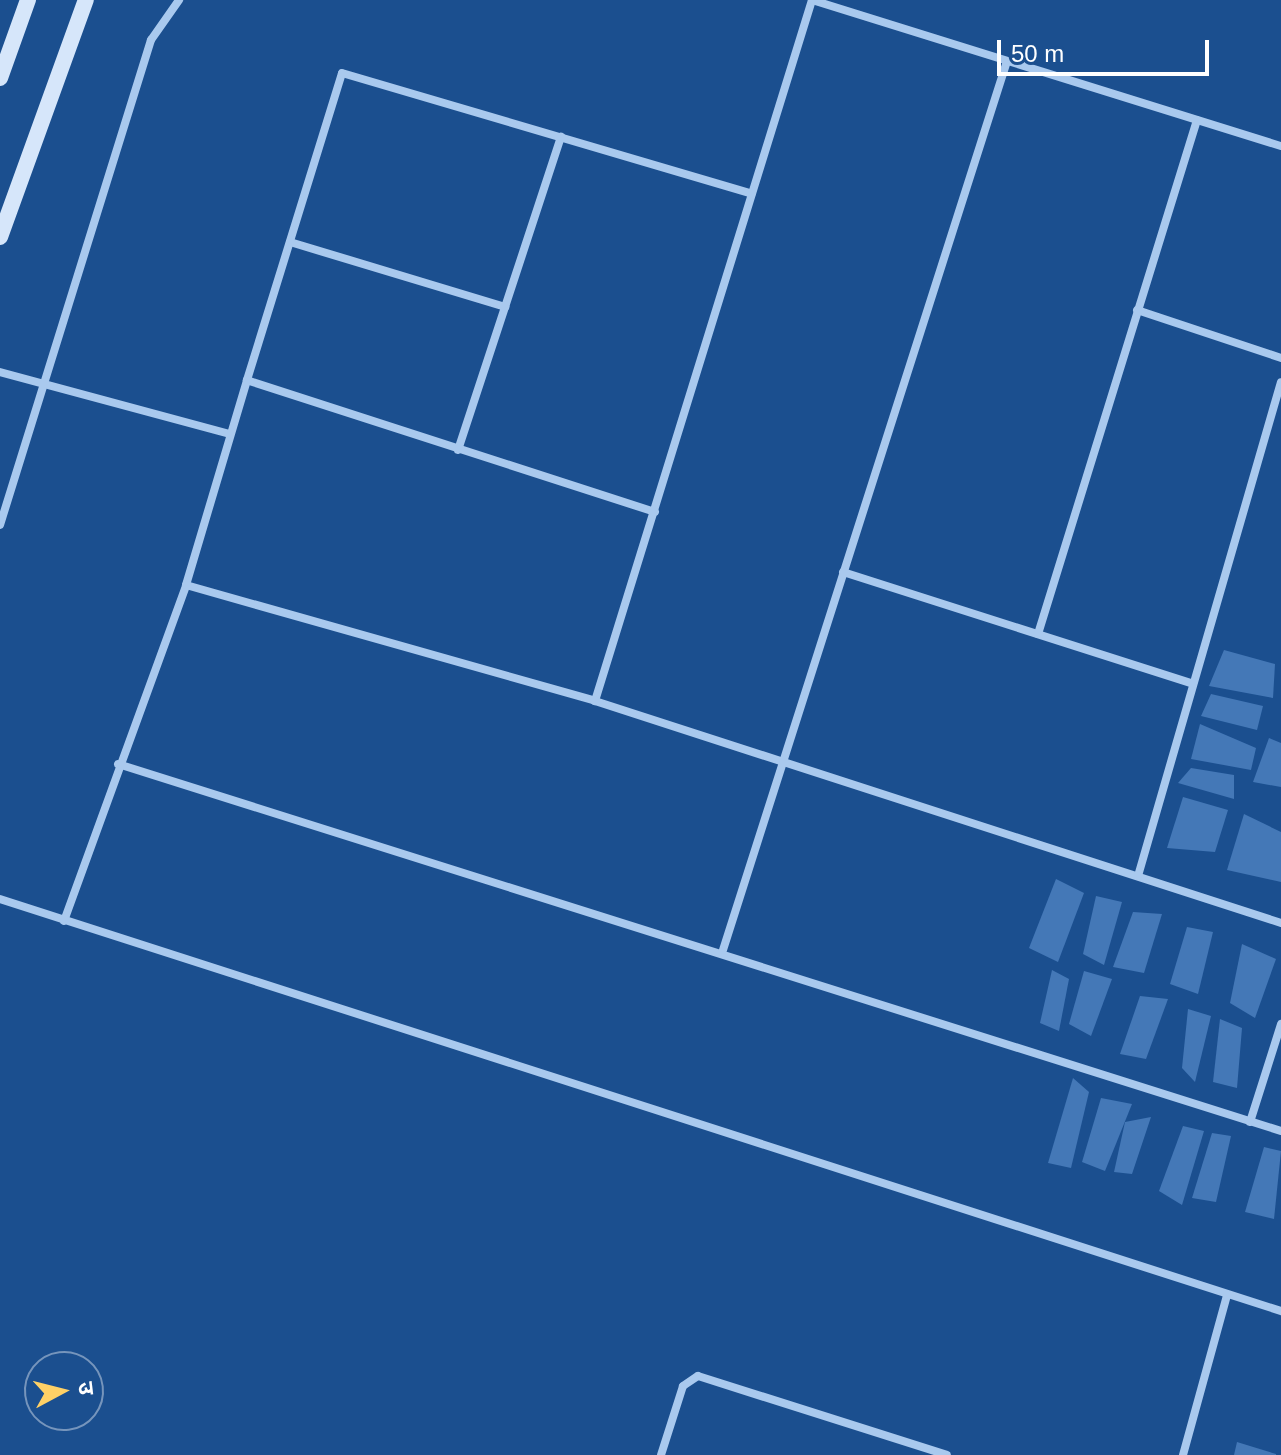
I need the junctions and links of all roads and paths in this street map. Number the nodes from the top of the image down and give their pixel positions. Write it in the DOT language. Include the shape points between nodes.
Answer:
graph roads {
  1 [pos="28,0"];
  2 [pos="86,0"];
  3 [pos="179,0"];
  4 [pos="812,0"];
  5 [pos="1007,61"];
  6 [pos="0,78"];
  7 [pos="1197,120"];
  8 [pos="561,137"];
  9 [pos="1281,146"];
  10 [pos="752,194"];
  11 [pos="0,237"];
  12 [pos="290,242"];
  13 [pos="505,307"];
  14 [pos="1137,310"];
  15 [pos="1281,358"];
  16 [pos="0,372"];
  17 [pos="247,380"];
  18 [pos="1281,382"];
  19 [pos="41,383"];
  20 [pos="230,434"];
  21 [pos="458,450"];
  22 [pos="655,512"];
  23 [pos="0,525"];
  24 [pos="843,572"];
  25 [pos="186,585"];
  26 [pos="1038,634"];
  27 [pos="1193,684"];
  28 [pos="595,701"];
  29 [pos="782,762"];
  30 [pos="118,764"];
  31 [pos="1138,876"];
  32 [pos="0,899"];
  33 [pos="64,921"];
  34 [pos="1281,923"];
  35 [pos="723,950"];
  36 [pos="1281,1024"];
  37 [pos="1250,1122"];
  38 [pos="1281,1131"];
  39 [pos="1227,1295"];
  40 [pos="1281,1311"];
  41 [pos="661,1455"];
  42 [pos="947,1455"];
  43 [pos="1183,1455"];
  1 -- 6 [label="street"];
  2 -- 11 [label="street"];
  3 -- 19 [label="street" via="151,40"];
  4 -- 5 [label="street"];
  4 -- 10 [label="street"];
  5 -- 7 [label="street"];
  5 -- 24 [label="street"];
  7 -- 9 [label="street"];
  7 -- 14 [label="street"];
  8 -- 10 [label="street"];
  8 -- 12 [label="street" via="342,73"];
  8 -- 13 [label="street"];
  10 -- 22 [label="street"];
  12 -- 13 [label="street"];
  12 -- 17 [label="street"];
  13 -- 21 [label="street"];
  14 -- 15 [label="street"];
  14 -- 26 [label="street"];
  16 -- 19 [label="street"];
  17 -- 20 [label="street"];
  17 -- 21 [label="street"];
  18 -- 27 [label="street"];
  19 -- 20 [label="street"];
  19 -- 23 [label="street"];
  20 -- 25 [label="street"];
  21 -- 22 [label="street"];
  22 -- 28 [label="street"];
  24 -- 26 [label="street"];
  24 -- 29 [label="street"];
  25 -- 28 [label="street"];
  25 -- 30 [label="street"];
  26 -- 27 [label="street"];
  27 -- 31 [label="street"];
  28 -- 29 [label="street"];
  29 -- 31 [label="street"];
  29 -- 35 [label="street"];
  30 -- 33 [label="street"];
  30 -- 35 [label="street"];
  31 -- 34 [label="street"];
  32 -- 33 [label="street"];
  33 -- 39 [label="street"];
  35 -- 37 [label="street"];
  36 -- 37 [label="street"];
  37 -- 38 [label="street"];
  39 -- 40 [label="street"];
  39 -- 43 [label="street"];
  41 -- 42 [label="street" via="683,1386 698,1376"];
}
